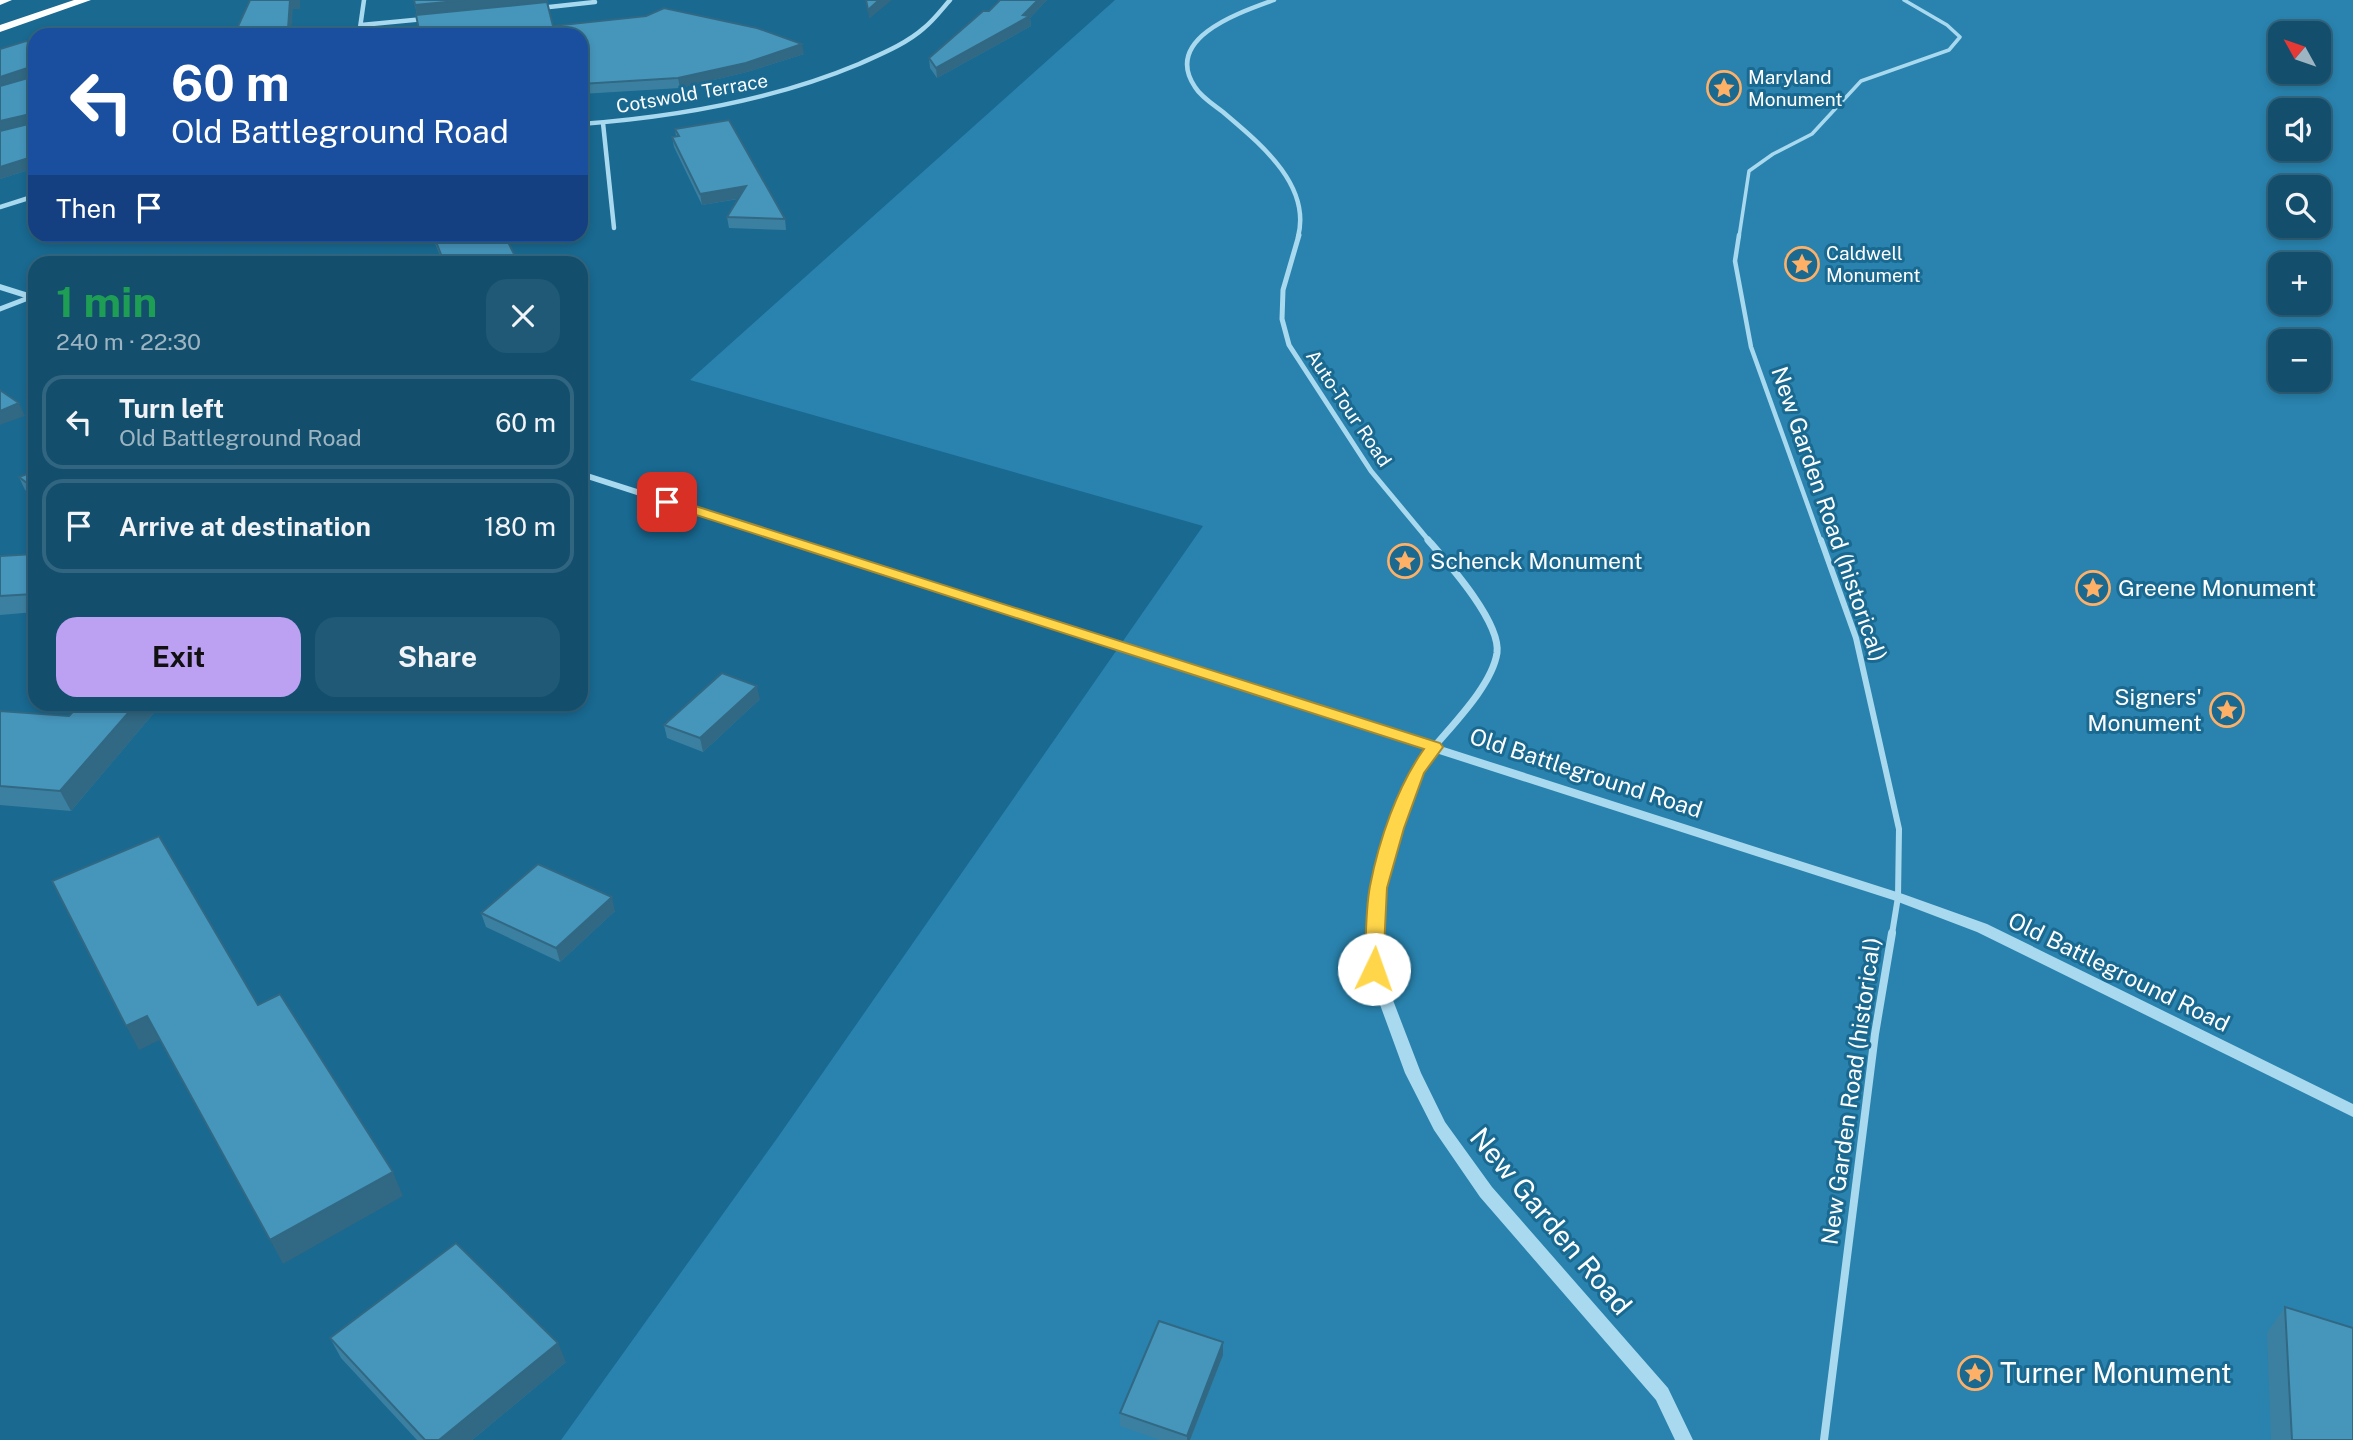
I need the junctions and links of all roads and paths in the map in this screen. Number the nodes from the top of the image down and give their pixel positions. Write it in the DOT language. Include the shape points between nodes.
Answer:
graph roads {
  1 [pos="6,0"];
  2 [pos="85,0"];
  3 [pos="364,0"];
  4 [pos="950,0"];
  5 [pos="1275,0"];
  6 [pos="1904,0"];
  7 [pos="0,2"];
  8 [pos="595,2"];
  9 [pos="540,8"];
  10 [pos="430,19"];
  11 [pos="361,25"];
  12 [pos="360,28"];
  13 [pos="0,29"];
  14 [pos="603,123"];
  15 [pos="588,124"];
  16 [pos="28,198"];
  17 [pos="0,207"];
  18 [pos="614,228"];
  19 [pos="0,287"];
  20 [pos="28,295"];
  21 [pos="28,299"];
  22 [pos="0,309"];
  23 [pos="588,476"];
  24 [pos="1434,747"];
  25 [pos="1898,897"];
  26 [pos="2353,1111"];
  27 [pos="1684,1440"];
  28 [pos="1824,1440"];
  1 -- 7 [label="highway"];
  2 -- 13 [label="highway"];
  3 -- 11 [label="street"];
  4 -- 14 [label="street, Cotswold Terrace" via="943,12 918,32 837,73 730,103"];
  5 -- 24 [label="street, Auto-Tour Road" via="1212,26 1197,39 1188,58 1190,80 1278,166 1301,212 1282,308 1287,343 1380,483 1487,620 1498,648 1491,670"];
  6 -- 25 [label="street, New Garden Road (historical)" via="1947,24 1960,37 1949,50 1861,81 1812,134 1749,171 1735,261 1751,347 1856,638 1899,830"];
  8 -- 9 [label="street"];
  10 -- 11 [label="street"];
  11 -- 12 [label="street"];
  14 -- 15 [label="street, Cotswold Terrace"];
  14 -- 18 [label="street"];
  16 -- 17 [label="street"];
  19 -- 20 [label="street"];
  21 -- 22 [label="street"];
  23 -- 24 [label="street, Old Battleground Road"];
  24 -- 25 [label="street, Old Battleground Road"];
  24 -- 27 [label="street, New Garden Road" via="1416,772 1378,888 1374,969 1413,1073 1439,1126 1486,1192 1662,1395"];
  25 -- 26 [label="street, Old Battleground Road" via="1982,928"];
  25 -- 28 [label="street, New Garden Road (historical)" via="1875,1034"];
}
